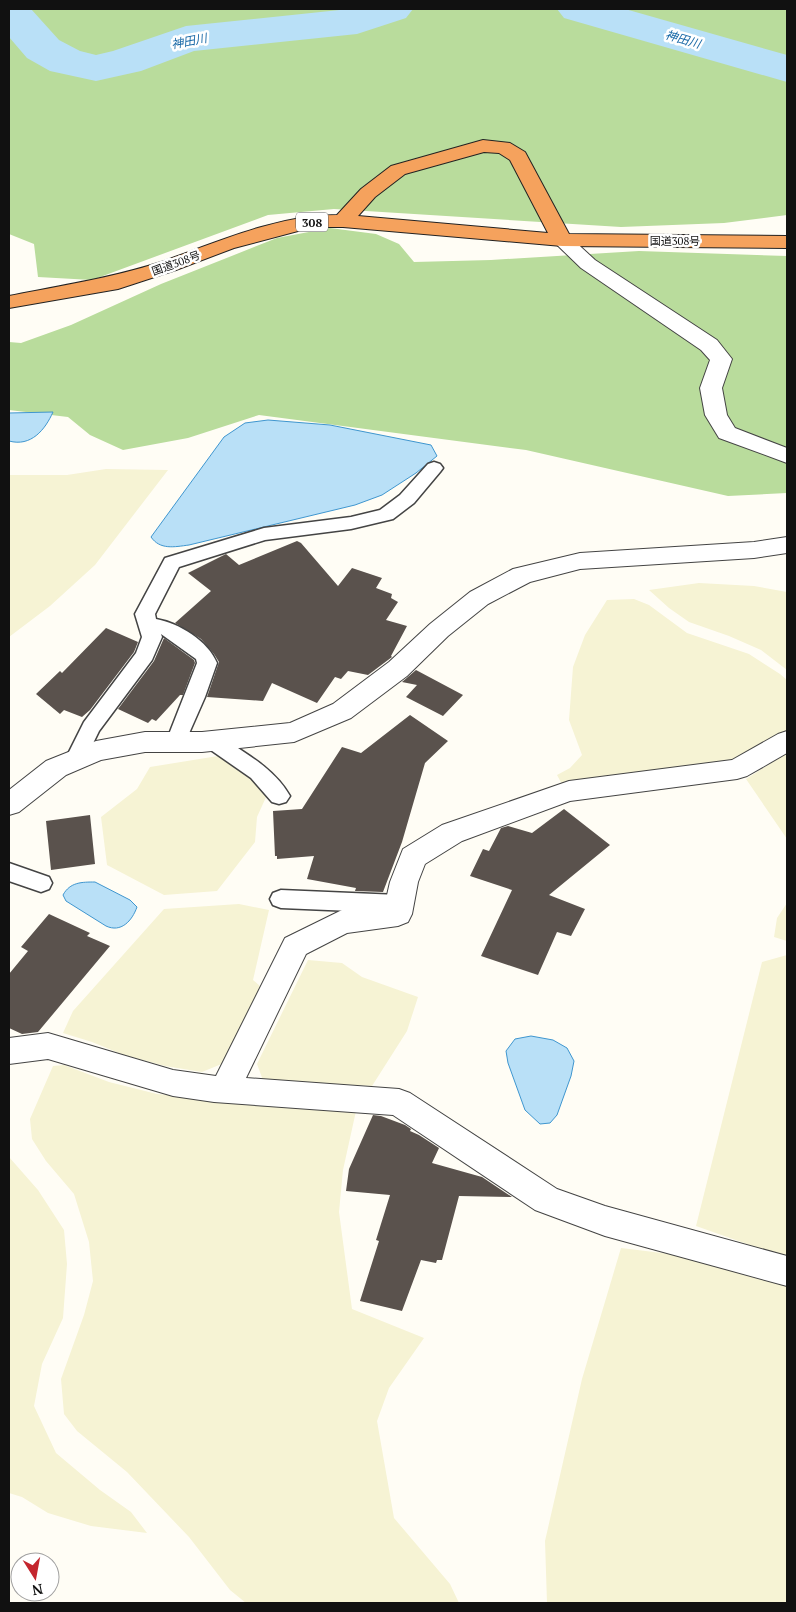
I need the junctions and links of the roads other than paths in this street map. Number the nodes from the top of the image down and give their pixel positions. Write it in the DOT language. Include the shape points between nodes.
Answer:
graph roads {
  1 [pos="343,221"];
  2 [pos="562,240"];
  3 [pos="787,242"];
  4 [pos="9,302"];
  5 [pos="787,456"];
  6 [pos="434,468"];
  7 [pos="787,545"];
  8 [pos="149,625"];
  9 [pos="212,741"];
  10 [pos="787,741"];
  11 [pos="176,742"];
  12 [pos="75,760"];
  13 [pos="279,796"];
  14 [pos="9,805"];
  15 [pos="9,872"];
  16 [pos="41,883"];
  17 [pos="281,898"];
  18 [pos="399,904"];
  19 [pos="9,1051"];
  20 [pos="225,1090"];
  21 [pos="787,1271"];
  1 -- 2 [label="highway, 国道308号 / 308"];
  1 -- 2 [label="highway, 308" via="368,193 398,170 483,146 503,147 518,156"];
  1 -- 4 [label="highway, 国道308号 / 308" via="312,222 227,244 129,279"];
  2 -- 3 [label="highway, 国道308号 / 308"];
  2 -- 5 [label="street" via="588,264 709,345 721,359 711,388 716,415 727,432"];
  6 -- 8 [label="lane" via="407,499 386,515 351,523 264,534 172,563 145,614"];
  7 -- 9 [label="street" via="580,561 522,575 479,598 438,630 398,669 342,711 294,732"];
  8 -- 11 [label="lane" via="168,628 204,655 207,663"];
  8 -- 12 [label="lane" via="152,637 145,655 91,727"];
  9 -- 11 [label="street"];
  9 -- 13 [label="lane" via="258,772"];
  10 -- 18 [label="street" via="737,769 569,791 452,833 413,858"];
  11 -- 12 [label="street" via="145,742 116,747"];
  12 -- 14 [label="street" via="56,768"];
  15 -- 16 [label="lane"];
  17 -- 18 [label="lane"];
  18 -- 20 [label="street" via="398,914 342,922 295,946"];
  19 -- 20 [label="street" via="48,1046 173,1083"];
  20 -- 21 [label="street" via="399,1102 546,1200 605,1221"];
}
